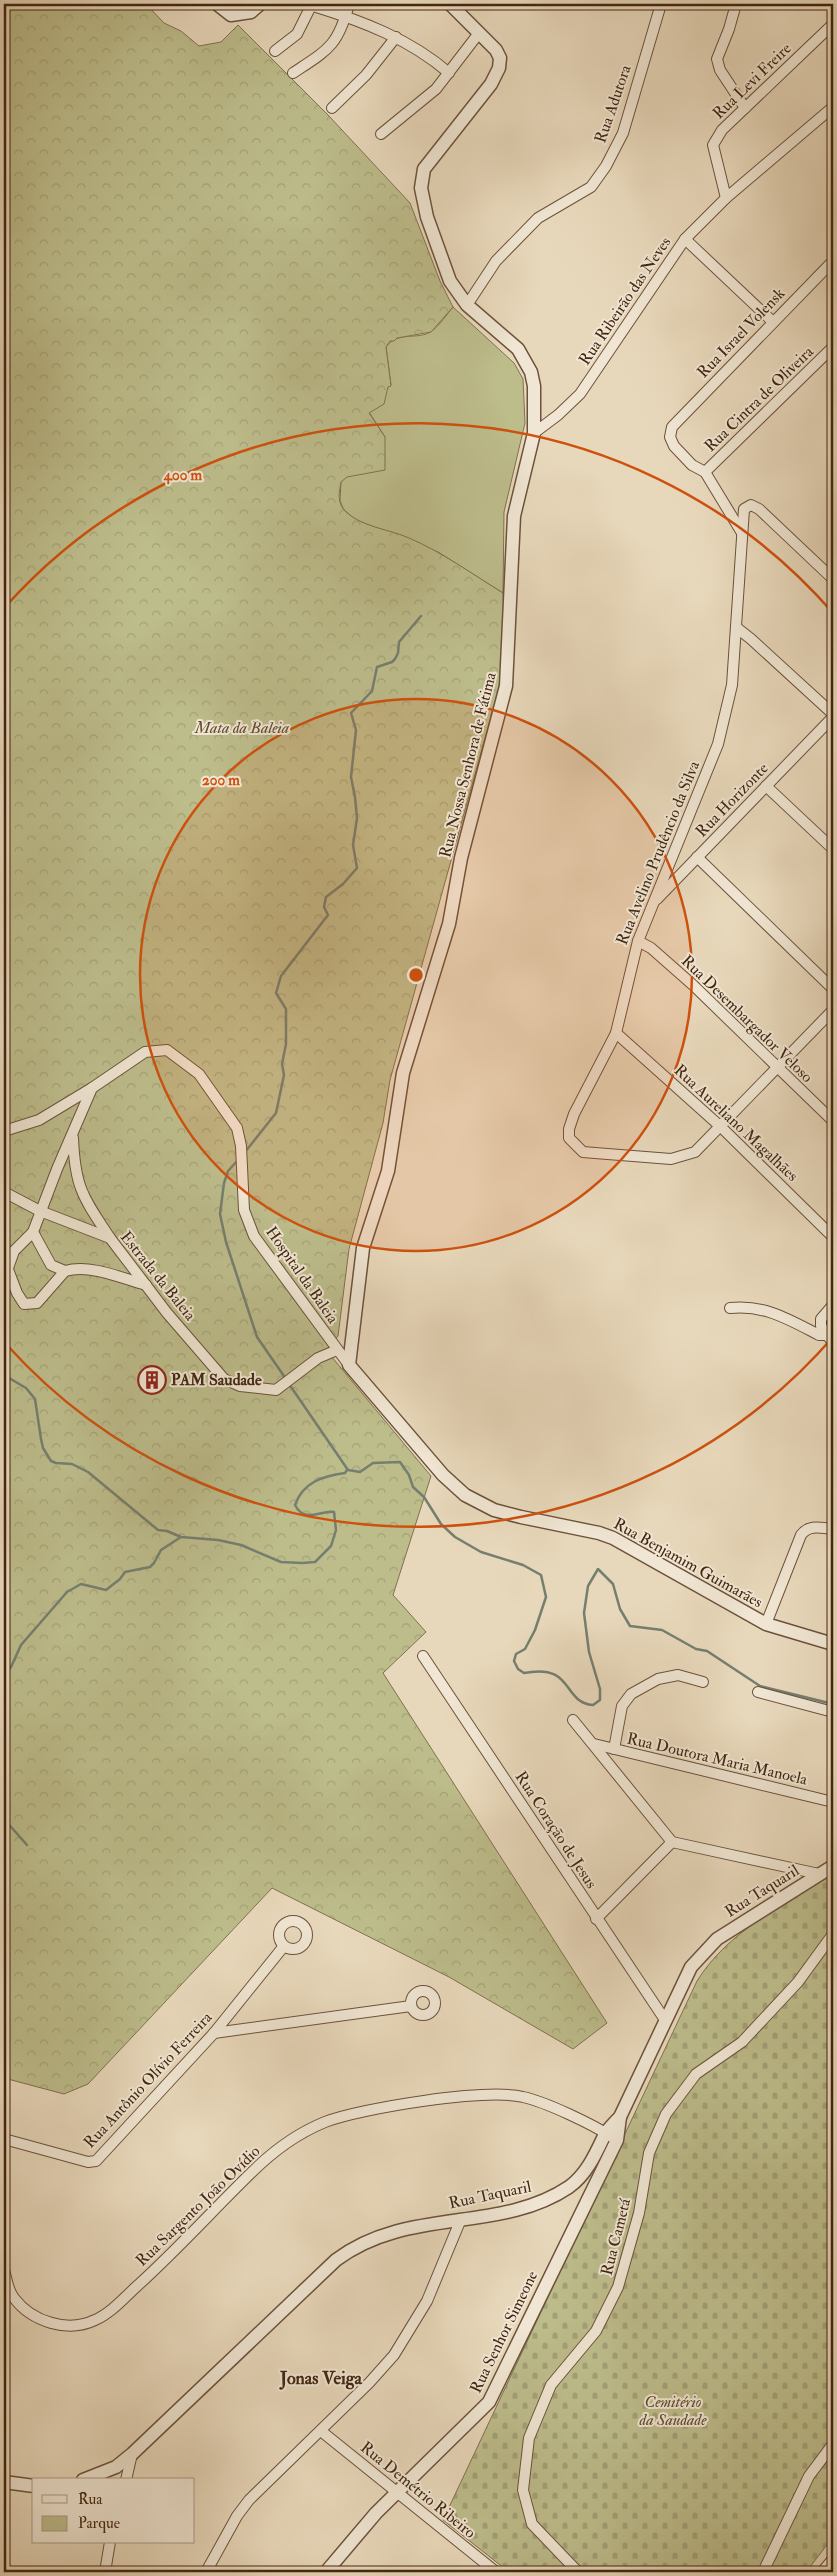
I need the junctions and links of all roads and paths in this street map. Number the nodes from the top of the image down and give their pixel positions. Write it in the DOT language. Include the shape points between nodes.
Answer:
graph roads {
  1 [pos="217,4"];
  2 [pos="260,4"];
  3 [pos="348,4"];
  4 [pos="450,4"];
  5 [pos="662,4"];
  6 [pos="736,4"];
  7 [pos="312,5"];
  8 [pos="345,16"];
  9 [pos="833,24"];
  10 [pos="479,33"];
  11 [pos="396,37"];
  12 [pos="275,51"];
  13 [pos="293,73"];
  14 [pos="449,73"];
  15 [pos="332,108"];
  16 [pos="745,108"];
  17 [pos="831,113"];
  18 [pos="381,134"];
  19 [pos="726,198"];
  20 [pos="685,239"];
  21 [pos="833,262"];
  22 [pos="467,305"];
  23 [pos="773,322"];
  24 [pos="833,347"];
  25 [pos="534,433"];
  26 [pos="705,472"];
  27 [pos="742,533"];
  28 [pos="833,579"];
  29 [pos="737,628"];
  30 [pos="833,715"];
  31 [pos="766,786"];
  32 [pos="833,849"];
  33 [pos="697,857"];
  34 [pos="652,904"];
  35 [pos="638,941"];
  36 [pos="833,988"];
  37 [pos="833,1010"];
  38 [pos="616,1033"];
  39 [pos="777,1068"];
  40 [pos="92,1088"];
  41 [pos="833,1122"];
  42 [pos="721,1127"];
  43 [pos="4,1131"];
  44 [pos="73,1137"];
  45 [pos="4,1192"];
  46 [pos="40,1211"];
  47 [pos="34,1232"];
  48 [pos="833,1237"];
  49 [pos="110,1238"];
  50 [pos="6,1263"];
  51 [pos="65,1271"];
  52 [pos="146,1285"];
  53 [pos="833,1305"];
  54 [pos="730,1308"];
  55 [pos="830,1339"];
  56 [pos="337,1350"];
  57 [pos="349,1365"];
  58 [pos="833,1529"];
  59 [pos="766,1624"];
  60 [pos="833,1644"];
  61 [pos="423,1656"];
  62 [pos="703,1682"];
  63 [pos="758,1692"];
  64 [pos="833,1712"];
  65 [pos="573,1720"];
  66 [pos="594,1744"];
  67 [pos="614,1749"];
  68 [pos="833,1802"];
  69 [pos="672,1842"];
  70 [pos="833,1866"];
  71 [pos="819,1874"];
  72 [pos="596,1919"];
  73 [pos="833,1934"];
  74 [pos="284,1946"];
  75 [pos="411,2006"];
  76 [pos="665,2020"];
  77 [pos="214,2033"];
  78 [pos="611,2136"];
  79 [pos="4,2139"];
  80 [pos="18,2143"];
  81 [pos="4,2145"];
  82 [pos="461,2219"];
  83 [pos="4,2270"];
  84 [pos="321,2431"];
  85 [pos="833,2444"];
  86 [pos="132,2454"];
  87 [pos="88,2478"];
  88 [pos="126,2478"];
  89 [pos="4,2482"];
  90 [pos="32,2486"];
  91 [pos="396,2493"];
  92 [pos="110,2544"];
  93 [pos="833,2559"];
  94 [pos="329,2571"];
  95 [pos="105,2572"];
  96 [pos="206,2572"];
  97 [pos="496,2572"];
  98 [pos="578,2572"];
  99 [pos="763,2572"];
  100 [pos="822,2572"];
  1 -- 2 [label="street" via="231,15 240,15 252,12"];
  3 -- 8 [label="street"];
  4 -- 10 [label="street, Rua Nossa Senhora de Fátima"];
  5 -- 22 [label="street, Rua Adutora" via="623,133 606,166 591,187 538,218 490,268"];
  6 -- 16 [label="street" via="717,59 720,70"];
  7 -- 8 [label="street"];
  7 -- 12 [label="street" via="297,34"];
  8 -- 11 [label="street"];
  8 -- 13 [label="street" via="337,39"];
  9 -- 16 [label="street, Rua Levi Freire"];
  10 -- 14 [label="street"];
  10 -- 22 [label="street, Rua Nossa Senhora de Fátima" via="496,50 500,58 499,68 491,84 424,169 421,188 427,217 450,281"];
  11 -- 14 [label="street" via="433,58"];
  11 -- 15 [label="street" via="366,76"];
  14 -- 18 [label="street" via="417,106"];
  16 -- 19 [label="street, Rua Levi Freire" via="722,130 713,145"];
  17 -- 19 [label="street, Rua Ribeirão das Neves"];
  19 -- 20 [label="street, Rua Ribeirão das Neves"];
  20 -- 23 [label="street"];
  20 -- 25 [label="street, Rua Ribeirão das Neves" via="580,394"];
  21 -- 23 [label="street, Rua Israel Volensk"];
  22 -- 25 [label="street, Rua Nossa Senhora de Fátima" via="518,349 531,372"];
  23 -- 26 [label="street, Rua Israel Volensk" via="672,426 670,437 674,446 692,465"];
  24 -- 26 [label="street, Rua Cintra de Oliveira"];
  25 -- 57 [label="street, Rua Nossa Senhora de Fátima" via="514,516 506,686 461,858 449,924 403,1073 388,1171 362,1248"];
  26 -- 27 [label="street"];
  27 -- 28 [label="street, Rua Avelino Prudêncio da Silva" via="744,509 755,507"];
  27 -- 29 [label="street, Rua Avelino Prudêncio da Silva"];
  29 -- 30 [label="street"];
  29 -- 34 [label="street, Rua Avelino Prudêncio da Silva" via="732,685 718,744"];
  30 -- 31 [label="street, Rua Horizonte"];
  31 -- 32 [label="street"];
  31 -- 33 [label="street, Rua Horizonte"];
  33 -- 34 [label="street, Rua Horizonte"];
  33 -- 36 [label="street"];
  34 -- 35 [label="street, Rua Avelino Prudêncio da Silva"];
  35 -- 38 [label="street, Rua Avelino Prudêncio da Silva"];
  35 -- 39 [label="street, Rua Desembargador Veloso" via="651,948 693,985"];
  37 -- 39 [label="street, Rua Avelino Prudêncio da Silva"];
  38 -- 42 [label="street, Rua Aureliano Magalhães"];
  38 -- 42 [label="street, Rua Avelino Prudêncio da Silva" via="571,1122 569,1138 575,1146 583,1152 671,1159 695,1152"];
  39 -- 41 [label="street, Rua Desembargador Veloso"];
  39 -- 42 [label="street, Rua Avelino Prudêncio da Silva"];
  40 -- 43 [label="street, Hospital da Baleia" via="39,1120"];
  40 -- 44 [label="street"];
  40 -- 56 [label="street, Hospital da Baleia" via="145,1052 167,1050 199,1074 236,1128 243,1166 244,1210 254,1236"];
  42 -- 48 [label="street, Rua Aureliano Magalhães"];
  44 -- 46 [label="street"];
  44 -- 49 [label="street" via="77,1183"];
  45 -- 46 [label="street, Estrada da Baleia"];
  46 -- 47 [label="street"];
  46 -- 49 [label="street, Estrada da Baleia"];
  47 -- 50 [label="street"];
  47 -- 51 [label="street" via="52,1265"];
  49 -- 52 [label="street, Estrada da Baleia"];
  50 -- 51 [label="street" via="17,1293 24,1304 31,1305 43,1297"];
  51 -- 52 [label="street" via="75,1268 96,1271"];
  52 -- 56 [label="street, Estrada da Baleia" via="224,1379 240,1386 279,1388 318,1358"];
  53 -- 55 [label="street" via="821,1319 821,1326"];
  54 -- 55 [label="street" via="776,1313"];
  56 -- 57 [label="street, Hospital da Baleia"];
  57 -- 59 [label="street, Rua Benjamim Guimarães" via="443,1475 465,1495 494,1510 613,1538"];
  58 -- 59 [label="street" via="812,1527 801,1535"];
  59 -- 60 [label="street, Rua Benjamim Guimarães"];
  61 -- 72 [label="street, Rua Coração de Jesus"];
  62 -- 67 [label="street" via="678,1675 658,1679 630,1694 622,1706"];
  63 -- 64 [label="street"];
  65 -- 66 [label="street"];
  66 -- 67 [label="street, Rua Doutora Maria Manoela"];
  66 -- 69 [label="street"];
  67 -- 68 [label="street, Rua Doutora Maria Manoela"];
  69 -- 71 [label="street"];
  69 -- 72 [label="street"];
  70 -- 71 [label="street, Rua Taquaril"];
  71 -- 76 [label="street, Rua Taquaril" via="717,1939 703,1952 691,1967"];
  72 -- 76 [label="street, Rua Coração de Jesus"];
  73 -- 98 [label="street, Rua Cametá" via="798,1982 742,2042 696,2074 666,2114 649,2153 639,2213 618,2287 596,2331 551,2384 528,2438 522,2490 532,2524"];
  74 -- 77 [label="street, Rua Antônio Olívio Ferreira"];
  75 -- 77 [label="street"];
  76 -- 78 [label="street, Rua Taquaril"];
  77 -- 80 [label="street, Rua Antônio Olívio Ferreira" via="96,2161 88,2162"];
  78 -- 82 [label="street, Rua Taquaril" via="570,2186 553,2196 525,2207"];
  78 -- 83 [label="street, Rua Sargento João Ovídio" via="535,2100 508,2095 436,2100 340,2117 313,2128 272,2154 160,2266 95,2321 68,2326 34,2316 13,2297"];
  78 -- 91 [label="street, Rua Senhor Simeone" via="489,2402"];
  79 -- 80 [label="street, Rua Antônio Olívio Ferreira"];
  80 -- 81 [label="street"];
  82 -- 84 [label="street" via="427,2301 409,2334 387,2364"];
  82 -- 86 [label="street, Rua Taquaril" via="384,2233 352,2248"];
  84 -- 91 [label="street, Rua Demétrio Ribeiro"];
  84 -- 96 [label="street" via="249,2500"];
  85 -- 99 [label="street" via="809,2476"];
  86 -- 87 [label="street, Rua Taquaril" via="116,2467"];
  86 -- 88 [label="street"];
  89 -- 90 [label="street"];
  91 -- 94 [label="street, Rua Senhor Simeone" via="359,2532"];
  91 -- 97 [label="street, Rua Demétrio Ribeiro"];
  92 -- 95 [label="street"];
  93 -- 100 [label="street"];
}
